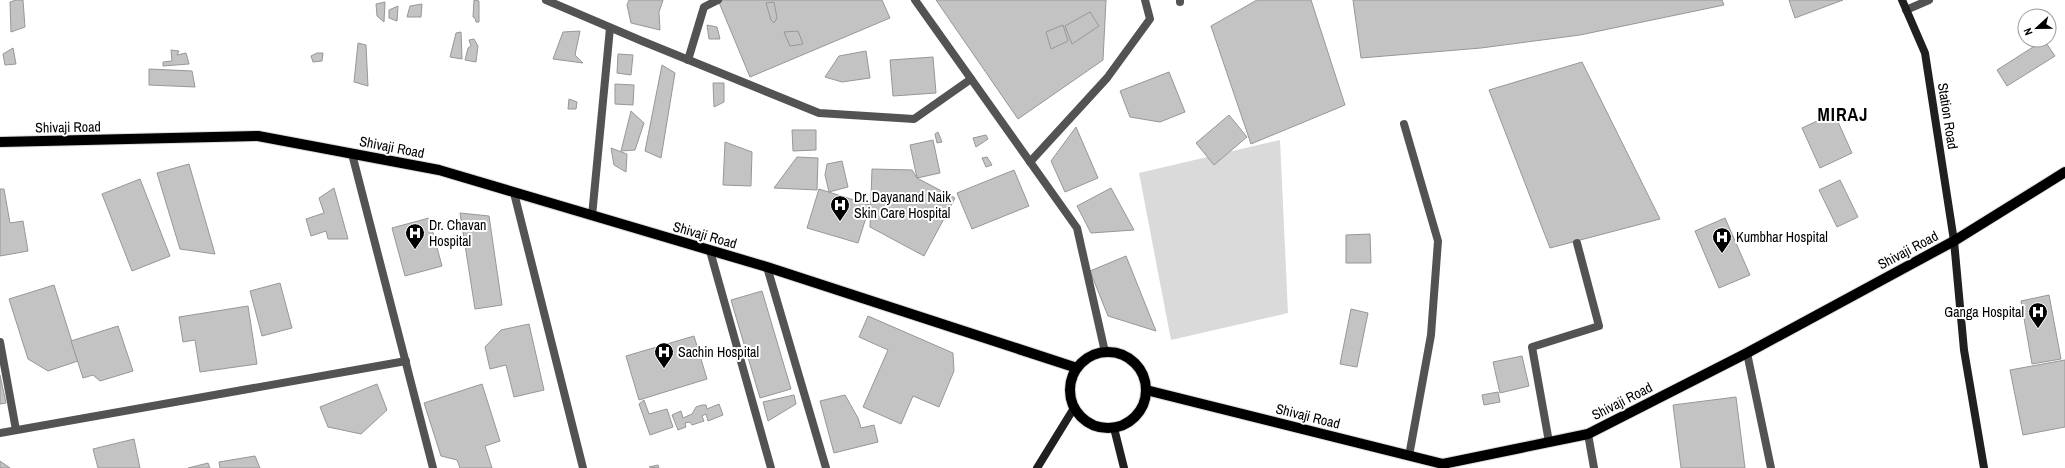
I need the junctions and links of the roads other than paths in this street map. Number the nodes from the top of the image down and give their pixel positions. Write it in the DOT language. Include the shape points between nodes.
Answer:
graph roads {
  1 [pos="546,0"];
  2 [pos="718,0"];
  3 [pos="915,0"];
  4 [pos="1145,0"];
  5 [pos="1902,0"];
  6 [pos="1928,0"];
  7 [pos="1906,10"];
  8 [pos="610,28"];
  9 [pos="688,60"];
  10 [pos="971,79"];
  11 [pos="1404,124"];
  12 [pos="0,142"];
  13 [pos="352,154"];
  14 [pos="1030,162"];
  15 [pos="2065,172"];
  16 [pos="514,193"];
  17 [pos="592,216"];
  18 [pos="1954,241"];
  19 [pos="1577,243"];
  20 [pos="710,251"];
  21 [pos="766,267"];
  22 [pos="0,342"];
  23 [pos="1105,352"];
  24 [pos="1747,353"];
  25 [pos="406,361"];
  26 [pos="1077,368"];
  27 [pos="1146,390"];
  28 [pos="1074,408"];
  29 [pos="1114,428"];
  30 [pos="16,430"];
  31 [pos="0,433"];
  32 [pos="1588,434"];
  33 [pos="1549,442"];
  34 [pos="1409,456"];
  35 [pos="433,468"];
  36 [pos="583,468"];
  37 [pos="771,468"];
  38 [pos="826,468"];
  39 [pos="1037,468"];
  40 [pos="1124,468"];
  41 [pos="1594,468"];
  42 [pos="1771,468"];
  43 [pos="1984,468"];
  1 -- 8 [label="street"];
  2 -- 9 [label="street" via="704,7"];
  3 -- 10 [label="street"];
  4 -- 14 [label="street" via="1150,19 1108,78"];
  5 -- 7 [label="main road, Station Road"];
  6 -- 7 [label="street"];
  7 -- 18 [label="main road, Station Road" via="1925,53"];
  8 -- 9 [label="street"];
  8 -- 17 [label="street"];
  9 -- 10 [label="street" via="818,113 914,120"];
  10 -- 14 [label="street"];
  11 -- 34 [label="street" via="1438,241 1431,335"];
  12 -- 13 [label="main road, Shivaji Road" via="258,136"];
  13 -- 16 [label="main road, Shivaji Road" via="439,170"];
  13 -- 25 [label="street"];
  14 -- 23 [label="street" via="1077,228"];
  15 -- 18 [label="main road, Shivaji Road"];
  16 -- 17 [label="main road, Shivaji Road"];
  16 -- 36 [label="street"];
  17 -- 20 [label="main road, Shivaji Road"];
  18 -- 24 [label="main road, Shivaji Road"];
  18 -- 43 [label="main road, Station Road" via="1964,350"];
  19 -- 33 [label="street" via="1599,326 1532,347"];
  20 -- 21 [label="main road, Shivaji Road"];
  20 -- 37 [label="street"];
  21 -- 26 [label="main road, Shivaji Road"];
  21 -- 38 [label="street"];
  22 -- 30 [label="street"];
  23 -- 26 [label="main road" via="1089,357"];
  23 -- 27 [label="main road" via="1115,353 1134,362 1140,370"];
  24 -- 32 [label="main road, Shivaji Road"];
  24 -- 42 [label="street"];
  25 -- 30 [label="street"];
  25 -- 35 [label="street"];
  26 -- 28 [label="main road" via="1070,387"];
  27 -- 29 [label="main road" via="1141,411 1125,425"];
  27 -- 34 [label="main road, Shivaji Road"];
  28 -- 29 [label="main road" via="1087,422"];
  28 -- 39 [label="main road"];
  29 -- 40 [label="main road"];
  30 -- 31 [label="street"];
  32 -- 33 [label="main road, Shivaji Road"];
  32 -- 41 [label="street"];
  33 -- 34 [label="main road, Shivaji Road" via="1443,464"];
}
